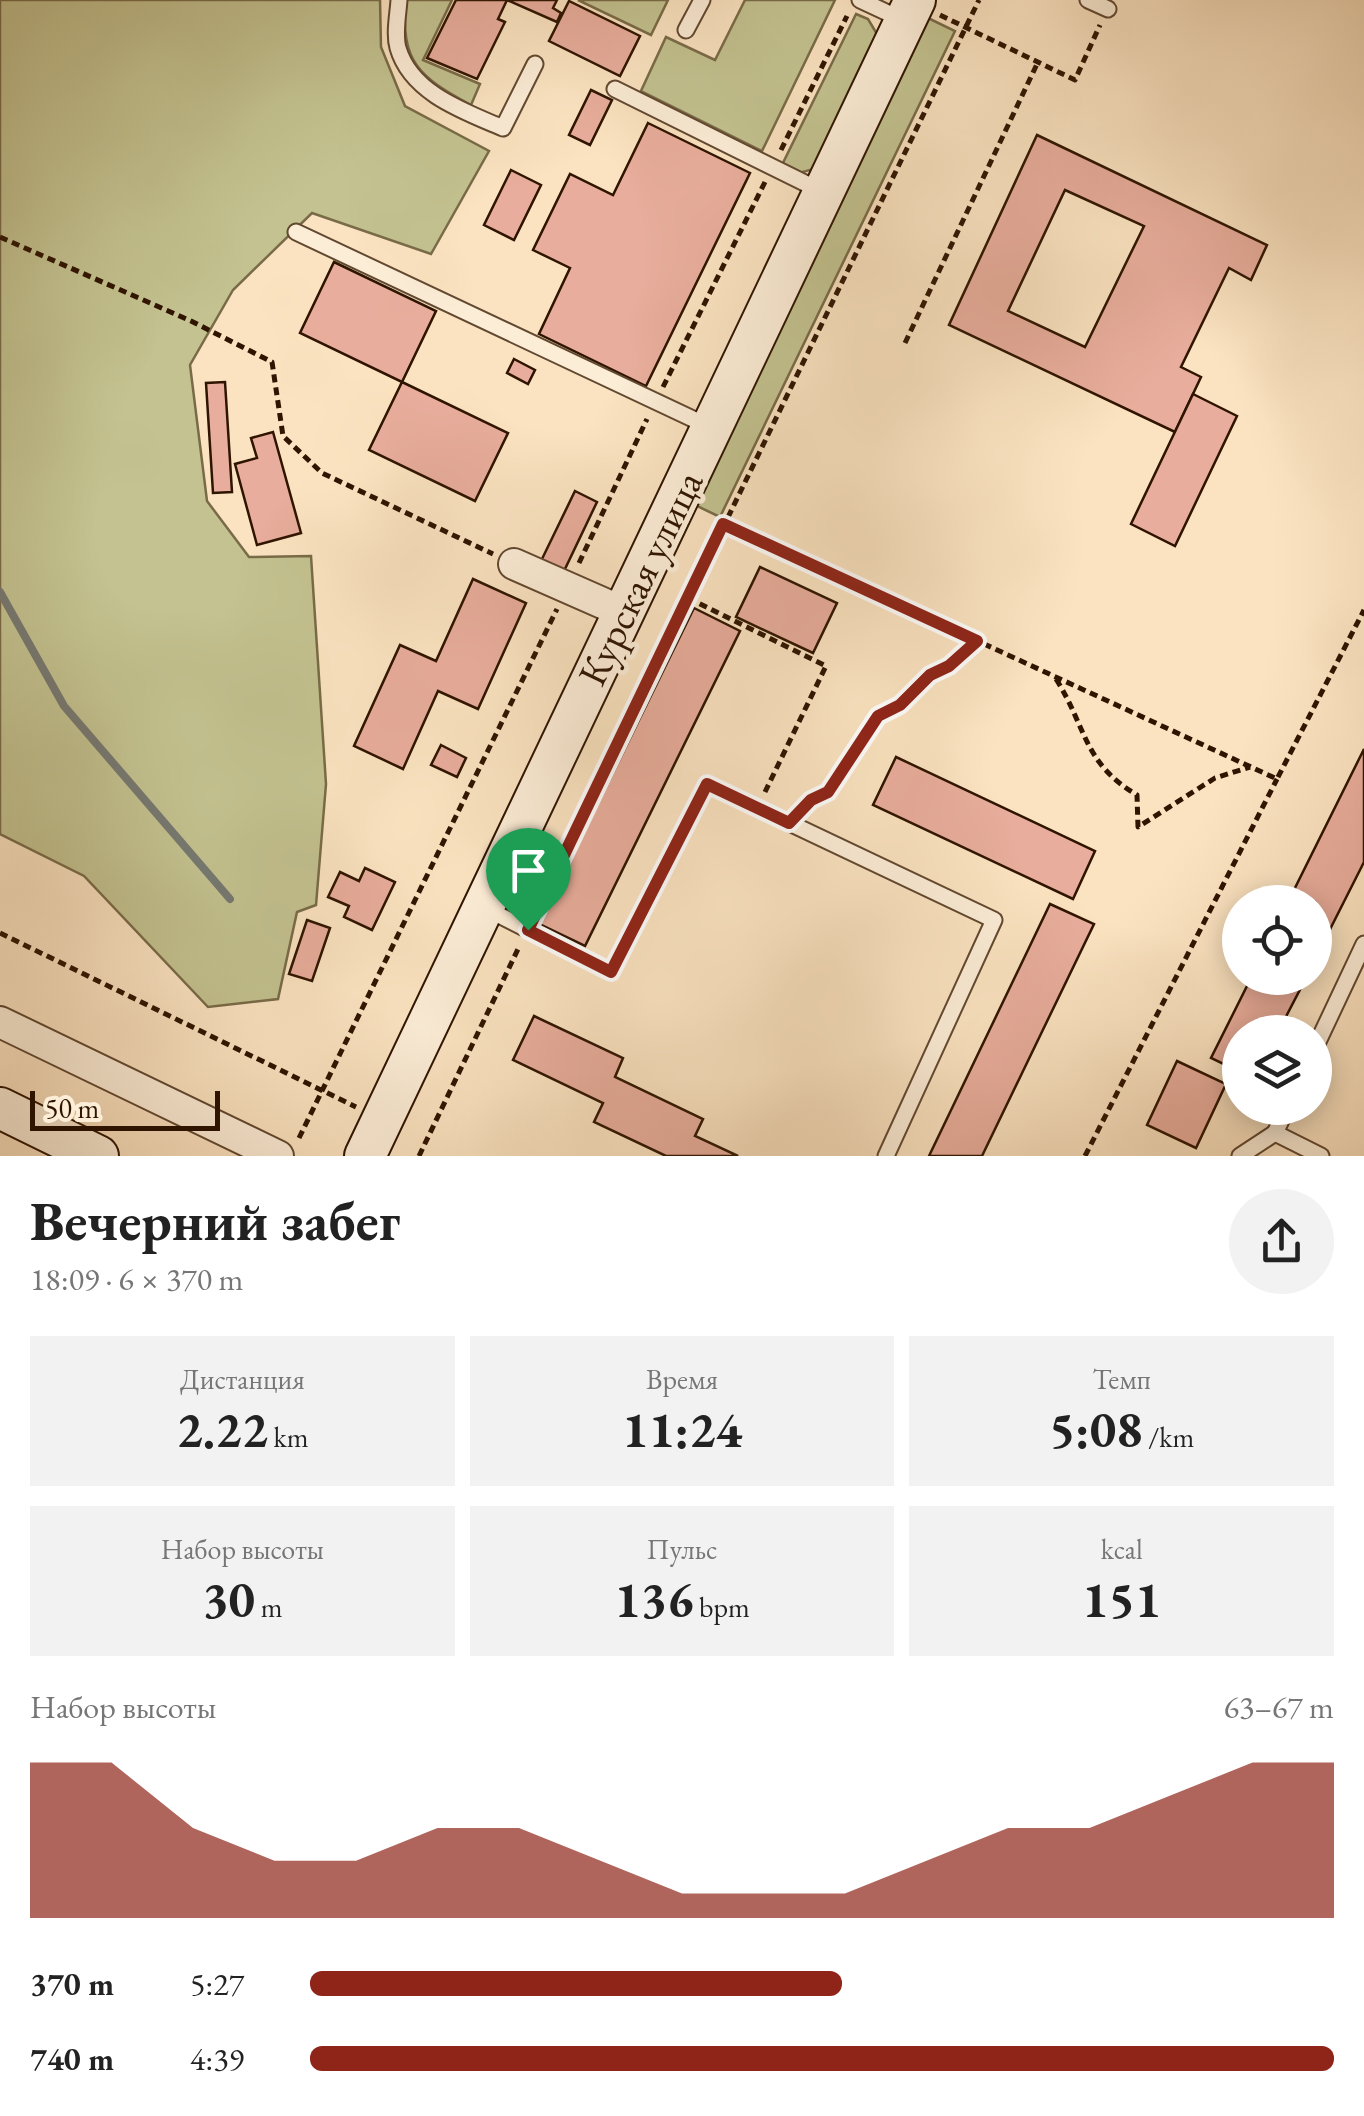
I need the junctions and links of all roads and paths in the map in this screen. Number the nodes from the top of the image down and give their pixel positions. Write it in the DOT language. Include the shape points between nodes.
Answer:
graph roads {
  1 [pos="399,0"];
  2 [pos="702,0"];
  3 [pos="860,0"];
  4 [pos="979,0"];
  5 [pos="1088,0"];
  6 [pos="911,8"];
  7 [pos="1108,9"];
  8 [pos="965,27"];
  9 [pos="686,30"];
  10 [pos="1038,62"];
  11 [pos="535,64"];
  12 [pos="616,89"];
  13 [pos="824,192"];
  14 [pos="296,232"];
  15 [pos="0,237"];
  16 [pos="905,343"];
  17 [pos="714,429"];
  18 [pos="723,524"];
  19 [pos="514,564"];
  20 [pos="688,597"];
  21 [pos="1364,610"];
  22 [pos="623,612"];
  23 [pos="977,641"];
  24 [pos="1055,676"];
  25 [pos="1250,767"];
  26 [pos="1278,780"];
  27 [pos="757,808"];
  28 [pos="789,823"];
  29 [pos="482,906"];
  30 [pos="528,930"];
  31 [pos="0,933"];
  32 [pos="1364,944"];
  33 [pos="1331,1015"];
  34 [pos="0,1022"];
  35 [pos="0,1108"];
  36 [pos="382,1120"];
  37 [pos="1279,1125"];
  38 [pos="1275,1134"];
  39 [pos="427,1140"];
  40 [pos="98,1156"];
  41 [pos="278,1156"];
  42 [pos="365,1156"];
  43 [pos="419,1156"];
  44 [pos="886,1156"];
  45 [pos="1086,1156"];
  46 [pos="1240,1156"];
  47 [pos="1322,1156"];
  1 -- 11 [label="lane" via="396,45 411,76 452,106 502,128"];
  2 -- 9 [label="lane"];
  3 -- 6 [label="lane"];
  4 -- 8 [label="path"];
  5 -- 7 [label="lane"];
  6 -- 8 [label="path"];
  6 -- 13 [label="main road, Курская улица"];
  7 -- 10 [label="path" via="1074,80"];
  8 -- 10 [label="path"];
  8 -- 18 [label="path"];
  10 -- 16 [label="path"];
  12 -- 13 [label="lane"];
  13 -- 17 [label="main road, Курская улица"];
  14 -- 17 [label="lane"];
  15 -- 19 [label="path" via="272,362 283,436 322,473"];
  17 -- 22 [label="main road, Курская улица"];
  18 -- 20 [label="path"];
  18 -- 23 [label="path"];
  19 -- 22 [label="street"];
  20 -- 27 [label="path" via="826,666"];
  20 -- 30 [label="path"];
  21 -- 26 [label="path"];
  22 -- 29 [label="main road, Курская улица"];
  23 -- 24 [label="path"];
  23 -- 28 [label="path" via="878,716 828,792"];
  24 -- 25 [label="path"];
  24 -- 25 [label="path" via="1078,713 1082,738 1109,778 1137,795 1138,828 1215,778"];
  25 -- 26 [label="path"];
  26 -- 45 [label="path"];
  27 -- 28 [label="lane"];
  27 -- 30 [label="lane" via="707,784 611,972"];
  28 -- 44 [label="lane" via="994,920"];
  29 -- 30 [label="lane"];
  29 -- 36 [label="main road, Курская улица"];
  30 -- 39 [label="path"];
  31 -- 36 [label="path"];
  32 -- 33 [label="lane"];
  34 -- 41 [label="street"];
  35 -- 40 [label="main road"];
  36 -- 39 [label="path"];
  36 -- 42 [label="main road, Курская улица"];
  37 -- 38 [label="lane"];
  38 -- 46 [label="lane"];
  38 -- 47 [label="lane"];
  39 -- 43 [label="path"];
}
